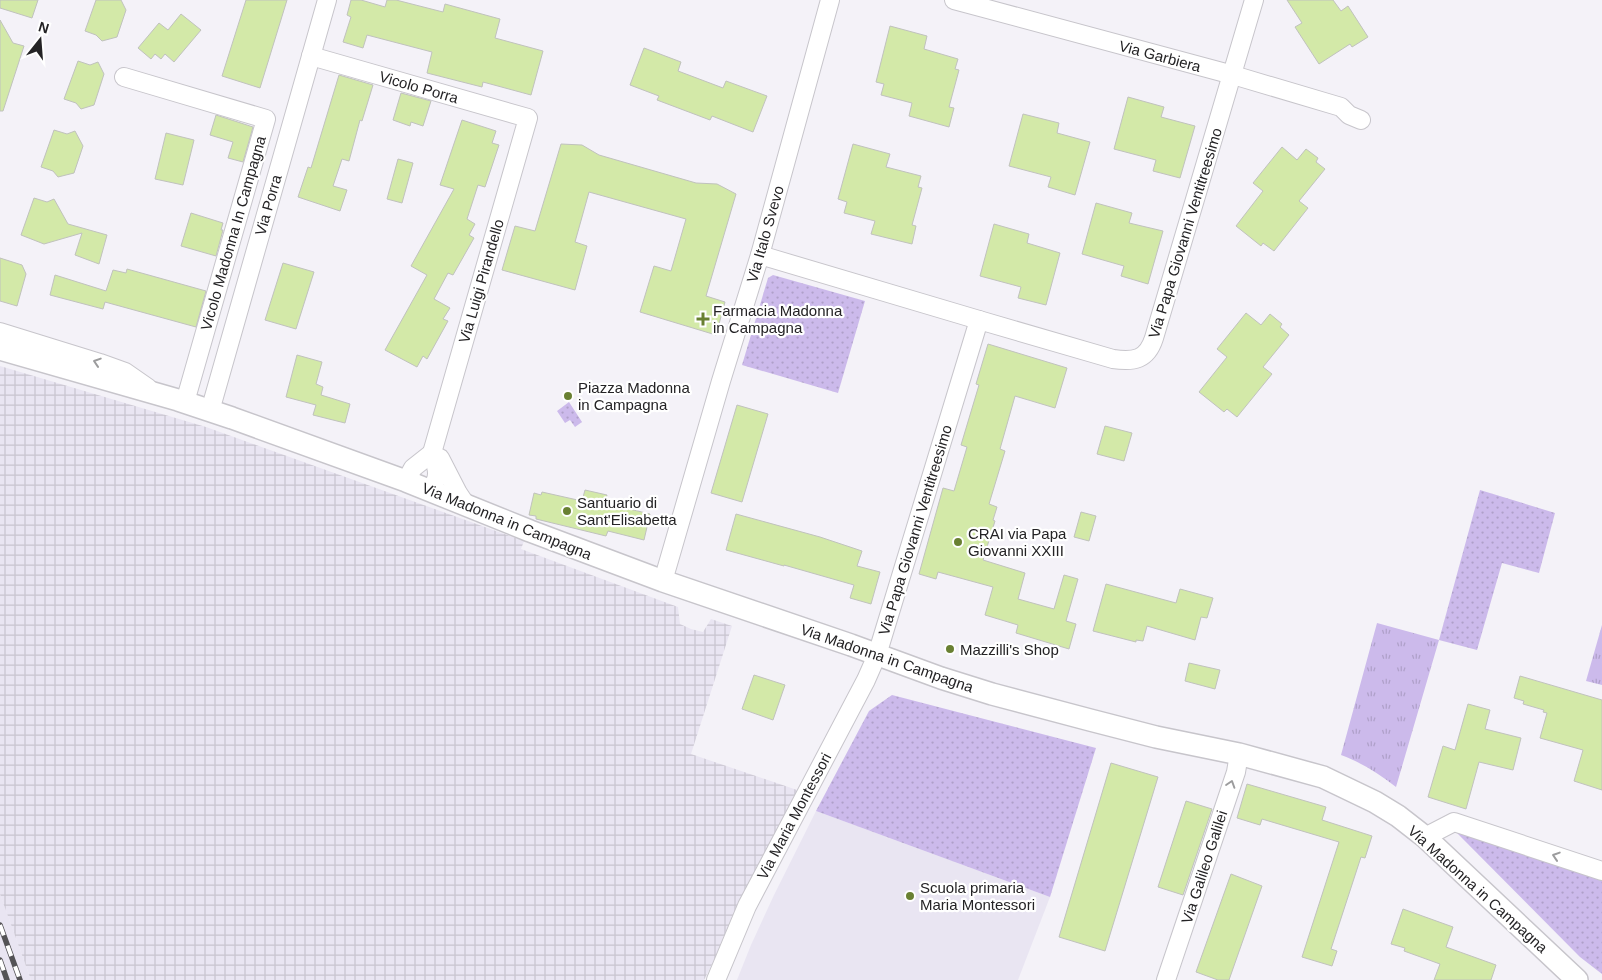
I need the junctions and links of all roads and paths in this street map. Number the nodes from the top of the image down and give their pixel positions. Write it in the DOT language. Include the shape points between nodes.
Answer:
graph roads {
  1 [pos="327,0"];
  2 [pos="830,0"];
  3 [pos="954,0"];
  4 [pos="1254,0"];
  5 [pos="311,56"];
  6 [pos="1232,75"];
  7 [pos="124,77"];
  8 [pos="528,118"];
  9 [pos="1361,120"];
  10 [pos="760,255"];
  11 [pos="979,320"];
  12 [pos="0,332"];
  13 [pos="0,349"];
  14 [pos="154,393"];
  15 [pos="185,402"];
  16 [pos="210,410"];
  17 [pos="433,449"];
  18 [pos="406,481"];
  19 [pos="430,490"];
  20 [pos="466,505"];
  21 [pos="663,581"];
  22 [pos="877,655"];
  23 [pos="1239,754"];
  24 [pos="1425,837"];
  25 [pos="1602,871"];
  26 [pos="716,980"];
  27 [pos="1166,980"];
  28 [pos="1577,980"];
  1 -- 5 [label="street, Via Porra"];
  2 -- 10 [label="street, Via Italo Svevo"];
  3 -- 6 [label="street, Via Garbiera"];
  4 -- 6 [label="street, Via Papa Giovanni Ventitreesimo"];
  5 -- 8 [label="street, Vicolo Porra"];
  5 -- 16 [label="street, Via Porra"];
  6 -- 9 [label="street, Via Garbiera" via="1341,106 1349,115"];
  6 -- 11 [label="street, Via Papa Giovanni Ventitreesimo" via="1147,353 1131,360 1113,359"];
  7 -- 15 [label="street, Vicolo Madonna In Campagna" via="266,119"];
  8 -- 17 [label="street, Via Luigi Pirandello"];
  10 -- 11 [label="street, Via Papa Giovanni Ventitreesimo"];
  10 -- 21 [label="street, Via Italo Svevo"];
  11 -- 22 [label="street, Via Papa Giovanni Ventitreesimo"];
  14 -- 12 [label="street, Via Madonna in Campagna, one-way" via="125,372"];
  13 -- 14 [label="street, Via Madonna in Campagna"];
  14 -- 15 [label="street, Via Madonna in Campagna"];
  15 -- 16 [label="street, Via Madonna in Campagna"];
  16 -- 18 [label="street, Via Madonna in Campagna"];
  17 -- 18 [label="street" via="413,468"];
  17 -- 19 [label="street, Via Luigi Pirandello" via="438,474"];
  17 -- 20 [label="street"];
  18 -- 19 [label="street, Via Madonna in Campagna"];
  19 -- 20 [label="street, Via Madonna in Campagna"];
  20 -- 21 [label="street, Via Madonna in Campagna"];
  21 -- 22 [label="street, Via Madonna in Campagna"];
  22 -- 23 [label="street, Via Madonna in Campagna" via="992,694 1156,737"];
  22 -- 26 [label="street, Via Maria Montessori" via="748,906"];
  23 -- 24 [label="street, Via Madonna in Campagna" via="1323,777 1350,789 1398,816"];
  27 -- 23 [label="street, Via Galileo Galilei, one-way" via="1236,772"];
  25 -- 24 [label="street, one-way" via="1454,822"];
  24 -- 28 [label="street, Via Madonna in Campagna"];
}
